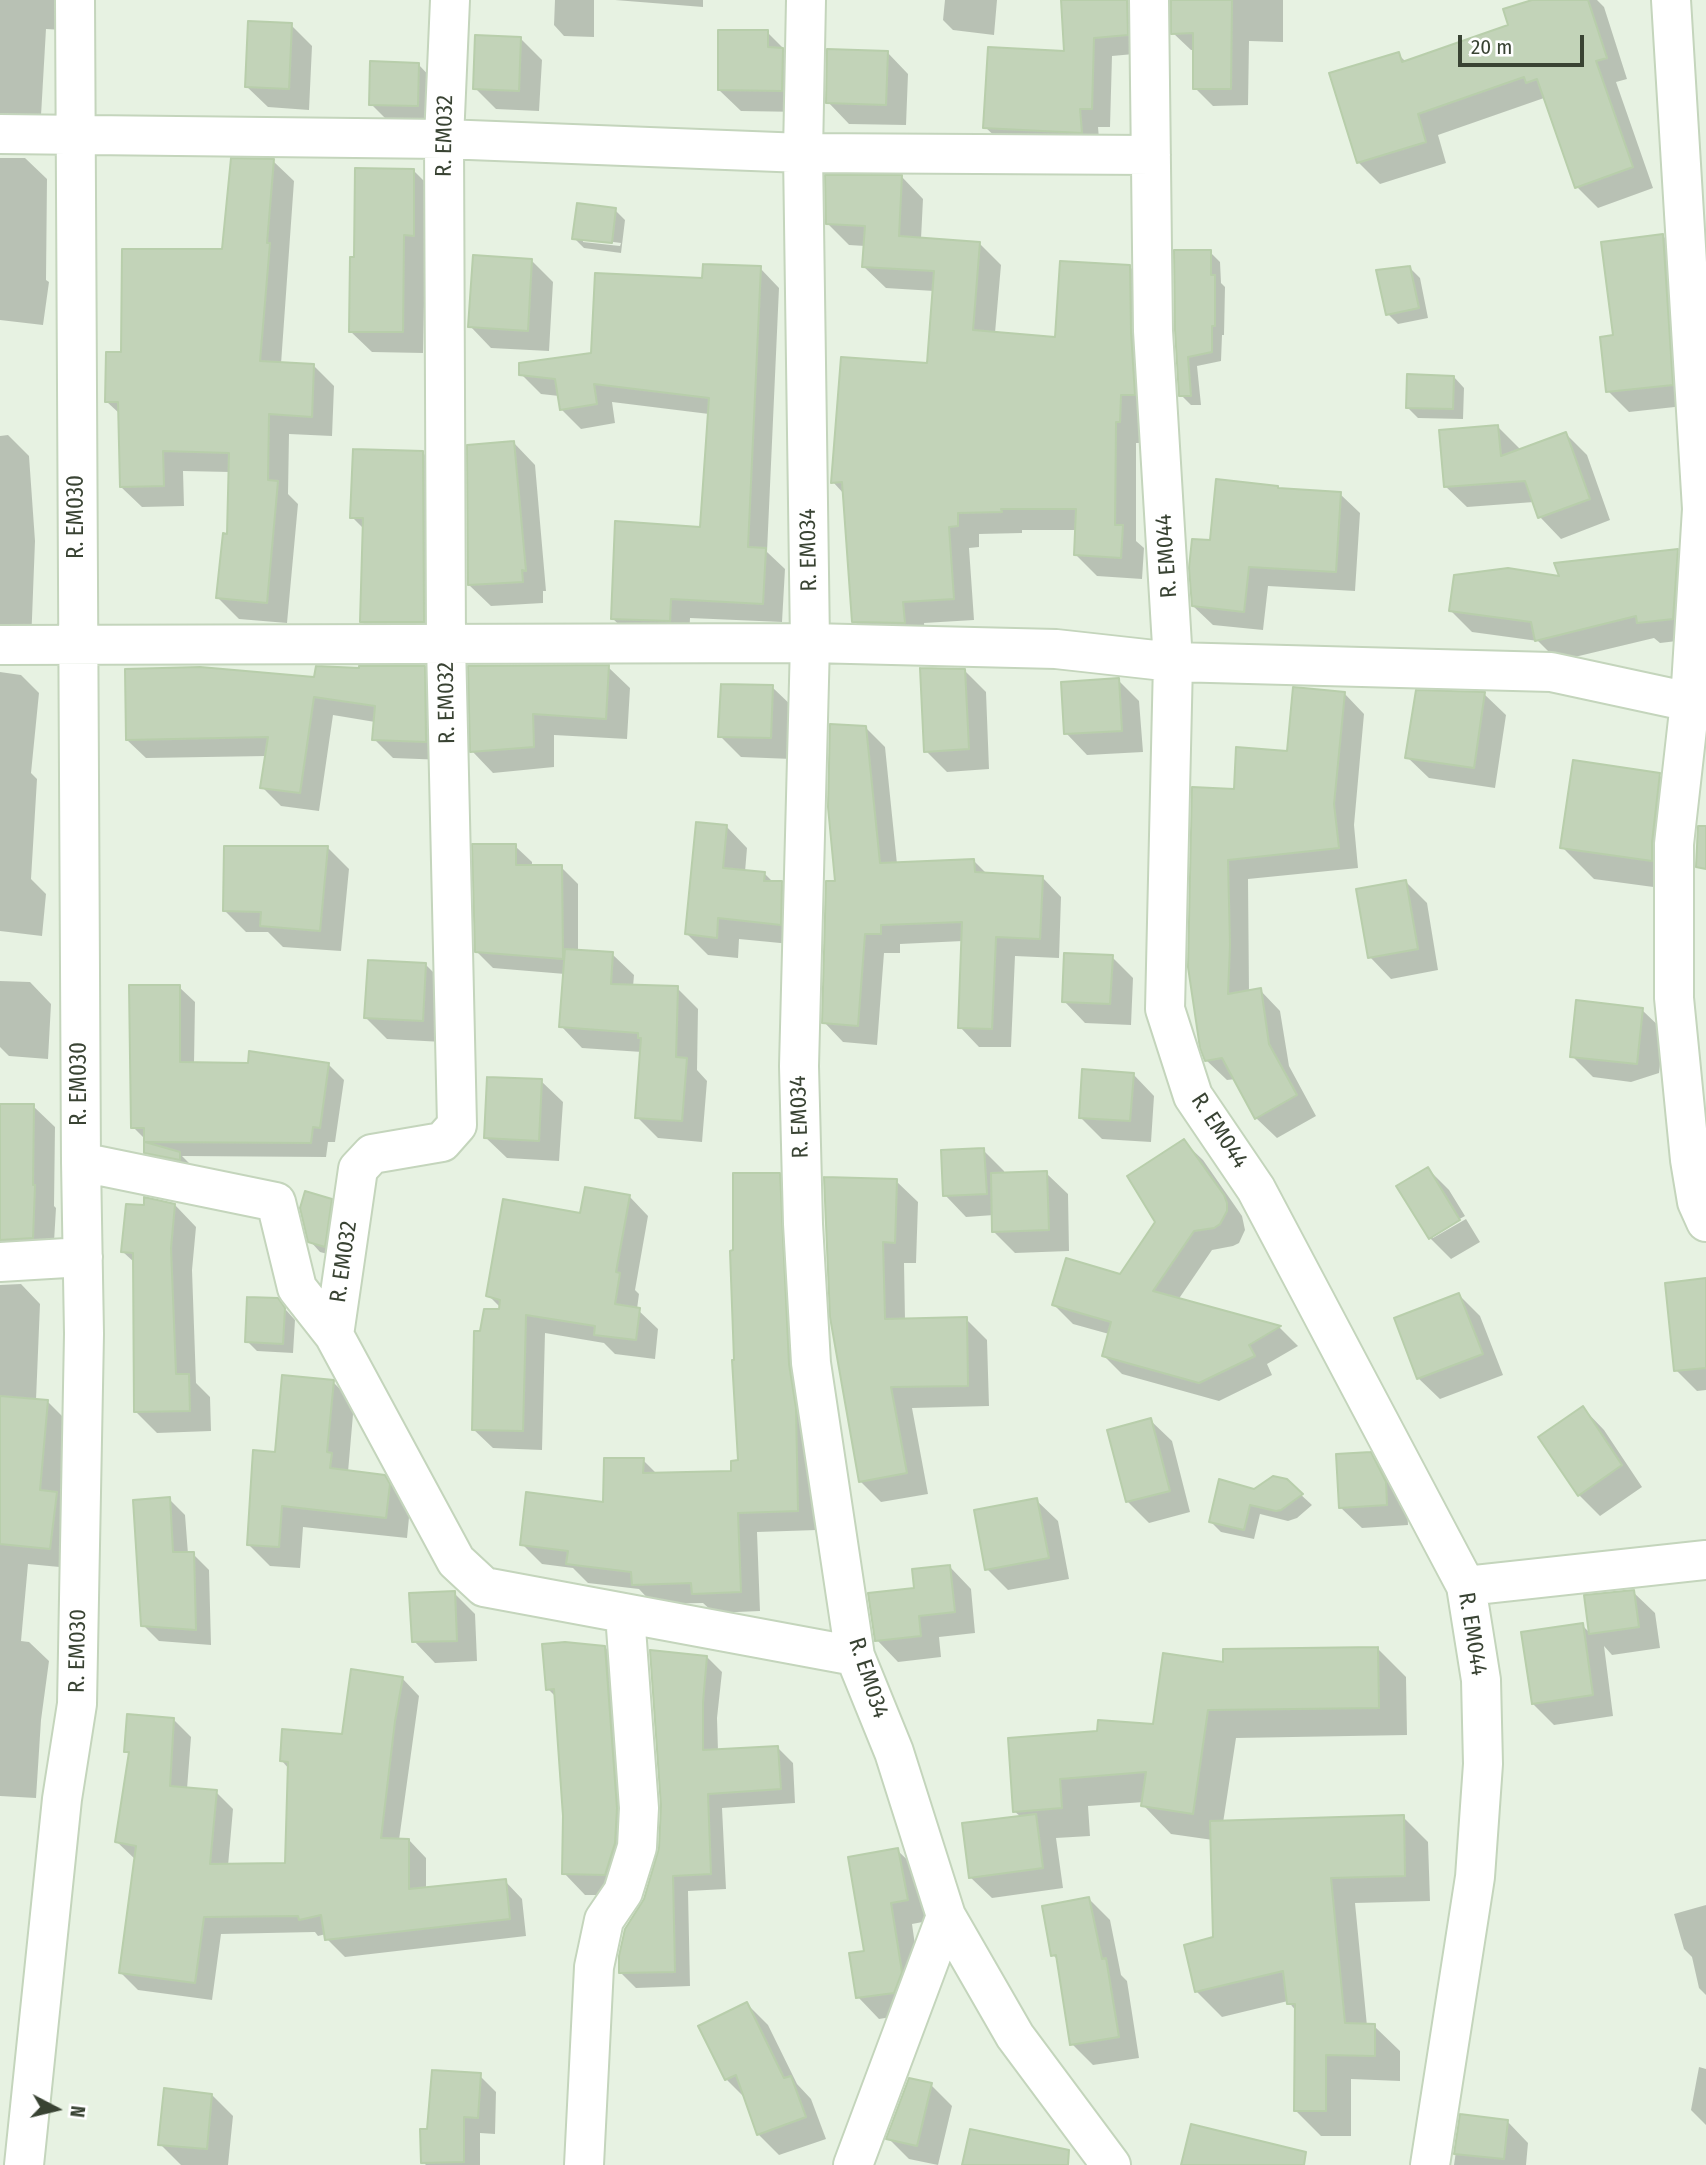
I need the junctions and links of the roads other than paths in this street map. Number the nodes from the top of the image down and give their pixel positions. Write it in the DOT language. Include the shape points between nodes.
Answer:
graph roads {
  1 [pos="75,0"];
  2 [pos="450,0"];
  3 [pos="806,0"];
  4 [pos="1149,0"];
  5 [pos="1671,0"];
  6 [pos="0,134"];
  7 [pos="74,134"];
  8 [pos="444,139"];
  9 [pos="803,153"];
  10 [pos="1151,155"];
  11 [pos="1704,508"];
  12 [pos="446,643"];
  13 [pos="810,643"];
  14 [pos="0,645"];
  15 [pos="78,645"];
  16 [pos="1173,662"];
  17 [pos="1690,702"];
  18 [pos="81,1162"];
  19 [pos="1706,1222"];
  20 [pos="83,1257"];
  21 [pos="0,1262"];
  22 [pos="334,1335"];
  23 [pos="1706,1560"];
  24 [pos="1466,1586"];
  25 [pos="625,1614"];
  26 [pos="855,1656"];
  27 [pos="946,1916"];
  28 [pos="24,2165"];
  29 [pos="584,2165"];
  30 [pos="853,2165"];
  31 [pos="1111,2165"];
  32 [pos="1430,2165"];
  1 -- 7 [label="street, R. EM030"];
  2 -- 8 [label="street, R. EM032"];
  3 -- 9 [label="street, R. EM034"];
  4 -- 10 [label="street, R. EM044"];
  5 -- 11 [label="street"];
  6 -- 7 [label="street"];
  7 -- 8 [label="street"];
  7 -- 15 [label="street, R. EM030"];
  8 -- 9 [label="street"];
  8 -- 12 [label="street, R. EM032"];
  9 -- 10 [label="street"];
  9 -- 13 [label="street, R. EM034"];
  10 -- 16 [label="street, R. EM044" via="1153,331"];
  11 -- 17 [label="street"];
  12 -- 13 [label="street"];
  12 -- 15 [label="street"];
  12 -- 22 [label="street, R. EM032" via="457,1125 442,1142 372,1154 358,1169"];
  13 -- 16 [label="street" via="1056,649"];
  13 -- 26 [label="street, R. EM034" via="799,1066 803,1224 811,1363"];
  14 -- 15 [label="street"];
  15 -- 18 [label="street, R. EM030"];
  16 -- 17 [label="street" via="1551,672"];
  16 -- 24 [label="street, R. EM044" via="1165,1009 1193,1096 1256,1189"];
  17 -- 19 [label="street" via="1675,844 1674,998 1692,1170"];
  18 -- 20 [label="street, R. EM030"];
  18 -- 22 [label="street" via="276,1202 297,1287"];
  20 -- 21 [label="street"];
  20 -- 28 [label="street, R. EM030" via="77,1703 62,1800"];
  22 -- 25 [label="street" via="456,1561 484,1587"];
  23 -- 24 [label="street"];
  24 -- 32 [label="street, R. EM044" via="1480,1679 1483,1764 1475,1877"];
  25 -- 26 [label="street"];
  25 -- 29 [label="street" via="639,1808 637,1847 623,1892 604,1920 594,1968"];
  26 -- 27 [label="street, R. EM034" via="894,1752"];
  27 -- 30 [label="street"];
  27 -- 31 [label="street, R. EM034" via="1015,2036"];
}
